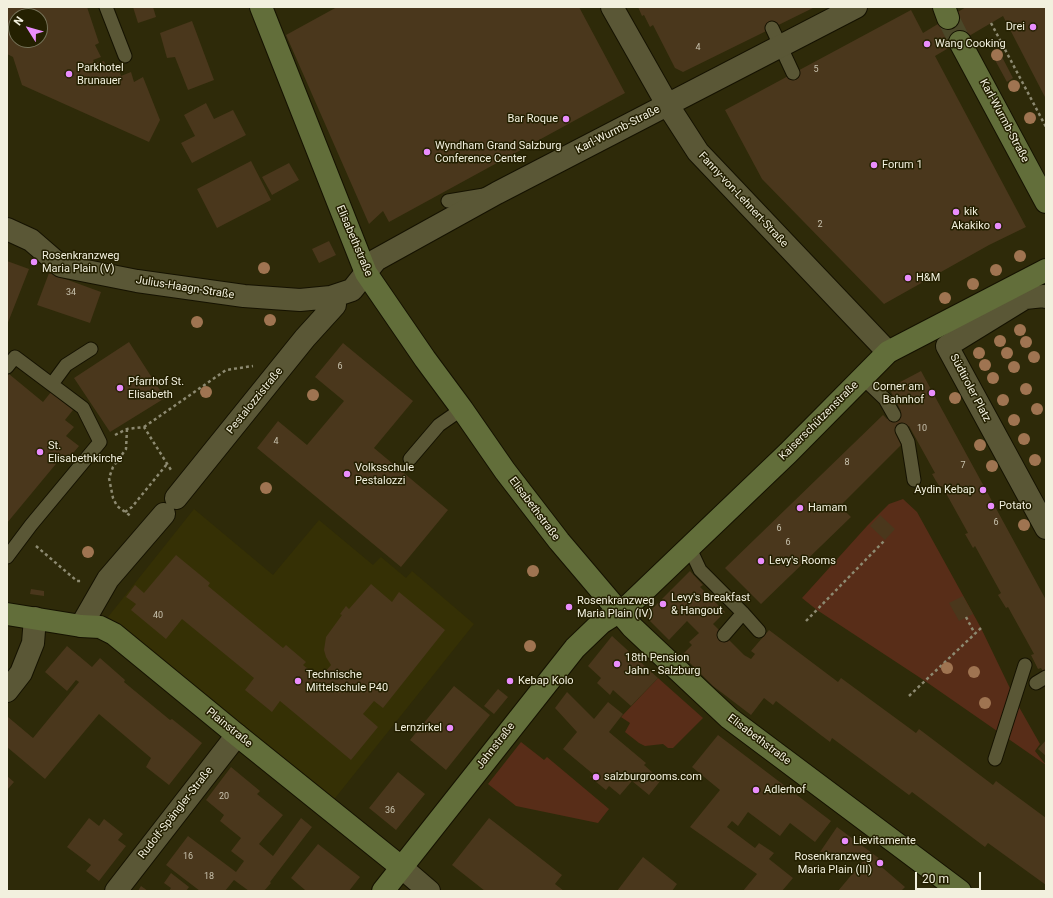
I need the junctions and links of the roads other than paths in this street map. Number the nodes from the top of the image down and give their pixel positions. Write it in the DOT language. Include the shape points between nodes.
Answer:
graph roads {
  1 [pos="106,7"];
  2 [pos="261,7"];
  3 [pos="612,7"];
  4 [pos="856,7"];
  5 [pos="775,37"];
  6 [pos="960,42"];
  7 [pos="125,56"];
  8 [pos="792,73"];
  9 [pos="667,104"];
  10 [pos="497,192"];
  11 [pos="448,200"];
  12 [pos="1046,202"];
  13 [pos="7,229"];
  14 [pos="1046,270"];
  15 [pos="366,273"];
  16 [pos="1046,297"];
  17 [pos="335,305"];
  18 [pos="91,349"];
  19 [pos="888,352"];
  20 [pos="7,366"];
  21 [pos="863,378"];
  22 [pos="52,384"];
  23 [pos="462,410"];
  24 [pos="894,415"];
  25 [pos="902,430"];
  26 [pos="410,460"];
  27 [pos="914,480"];
  28 [pos="1046,528"];
  29 [pos="687,549"];
  30 [pos="7,557"];
  31 [pos="618,611"];
  32 [pos="743,613"];
  33 [pos="7,614"];
  34 [pos="36,618"];
  35 [pos="81,626"];
  36 [pos="759,631"];
  37 [pos="724,636"];
  38 [pos="1025,665"];
  39 [pos="7,691"];
  40 [pos="237,735"];
  41 [pos="995,759"];
  42 [pos="401,867"];
  43 [pos="949,888"];
  44 [pos="116,891"];
  45 [pos="383,891"];
  46 [pos="429,891"];
  1 -- 7 [label="lane"];
  2 -- 15 [label="street, Elisabethstraße"];
  3 -- 9 [label="street, Fanny-von-Lehnert-Straße"];
  4 -- 5 [label="street, Karl-Wurmb-Straße"];
  5 -- 8 [label="lane"];
  5 -- 9 [label="street, Karl-Wurmb-Straße"];
  6 -- 12 [label="street, Karl-Wurmb-Straße"];
  9 -- 10 [label="street, Karl-Wurmb-Straße"];
  9 -- 19 [label="street, Fanny-von-Lehnert-Straße" via="698,152"];
  10 -- 11 [label="lane"];
  10 -- 15 [label="street, Karl-Wurmb-Straße" via="376,260"];
  13 -- 15 [label="street, Julius-Haagn-Straße" via="32,240 61,266 143,282 244,296 300,300 331,297 352,290"];
  14 -- 19 [label="street, Kaiserschützenstraße"];
  15 -- 23 [label="street, Elisabethstraße"];
  16 -- 28 [label="street, Südtiroler Platz" via="1025,298 947,346"];
  17 -- 35 [label="street, Pestalozzistraße" via="108,579"];
  18 -- 22 [label="lane" via="66,365"];
  19 -- 21 [label="street, Kaiserschützenstraße"];
  20 -- 22 [label="lane" via="15,357"];
  21 -- 24 [label="lane" via="885,399"];
  21 -- 29 [label="street, Kaiserschützenstraße"];
  22 -- 30 [label="lane" via="83,408 100,442"];
  23 -- 26 [label="lane" via="439,425"];
  23 -- 31 [label="street, Elisabethstraße" via="490,441 505,471 559,541"];
  25 -- 27 [label="lane" via="908,442"];
  29 -- 31 [label="street, Kaiserschützenstraße" via="628,606"];
  29 -- 32 [label="lane" via="700,570"];
  31 -- 42 [label="street, Jahnstraße" via="574,648"];
  31 -- 43 [label="street, Elisabethstraße" via="729,718"];
  32 -- 36 [label="lane"];
  32 -- 37 [label="lane"];
  33 -- 34 [label="street, Plainstraße"];
  34 -- 35 [label="street, Plainstraße"];
  34 -- 39 [label="street" via="33,643 21,673"];
  35 -- 40 [label="street, Plainstraße" via="100,627 114,634"];
  38 -- 41 [label="lane"];
  40 -- 42 [label="street, Plainstraße"];
  40 -- 44 [label="street, Rudolf-Spängler-Straße"];
  42 -- 45 [label="street, Jahnstraße"];
  42 -- 46 [label="street, Plainstraße"];
}
